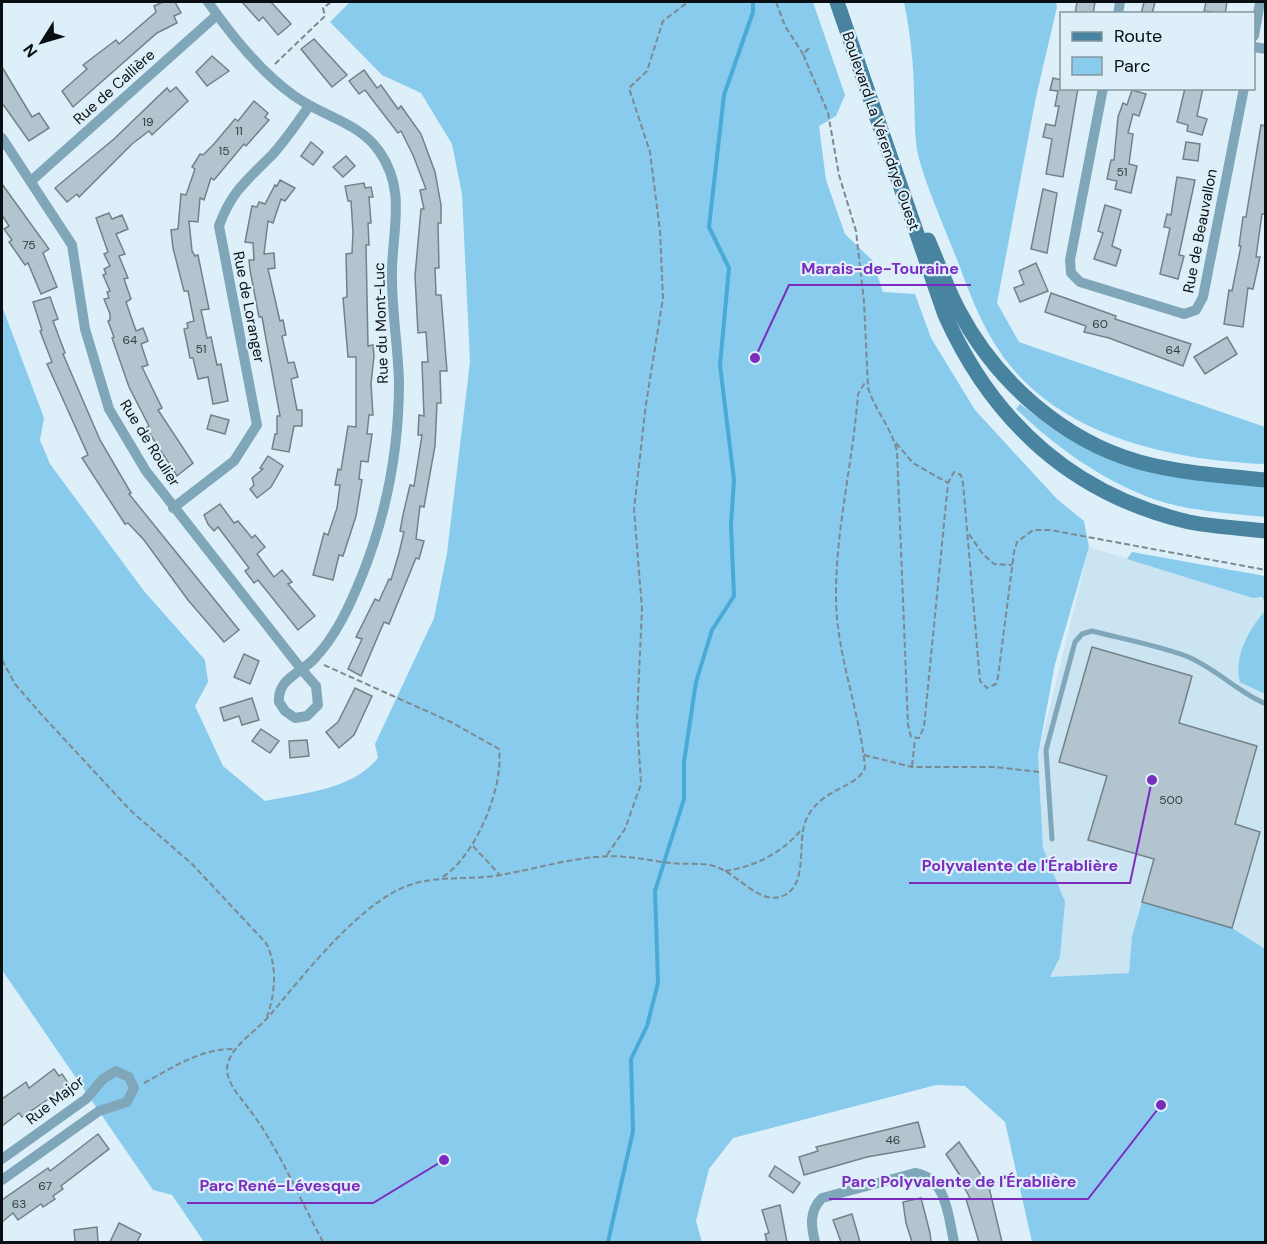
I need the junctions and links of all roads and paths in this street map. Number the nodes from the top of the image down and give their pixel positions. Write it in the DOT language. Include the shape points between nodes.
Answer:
graph roads {
  1 [pos="208,2"];
  2 [pos="331,2"];
  3 [pos="688,2"];
  4 [pos="776,2"];
  5 [pos="837,2"];
  6 [pos="1260,2"];
  7 [pos="217,15"];
  8 [pos="1255,30"];
  9 [pos="809,48"];
  10 [pos="803,54"];
  11 [pos="267,72"];
  12 [pos="1103,90"];
  13 [pos="1244,90"];
  14 [pos="309,106"];
  15 [pos="879,121"];
  16 [pos="2,138"];
  17 [pos="31,181"];
  18 [pos="867,379"];
  19 [pos="894,441"];
  20 [pos="1266,480"];
  21 [pos="948,483"];
  22 [pos="173,508"];
  23 [pos="1266,531"];
  24 [pos="967,532"];
  25 [pos="1012,565"];
  26 [pos="1266,570"];
  27 [pos="2,660"];
  28 [pos="313,660"];
  29 [pos="302,670"];
  30 [pos="1266,704"];
  31 [pos="915,739"];
  32 [pos="864,755"];
  33 [pos="912,767"];
  34 [pos="1047,773"];
  35 [pos="802,829"];
  36 [pos="1052,839"];
  37 [pos="473,846"];
  38 [pos="606,856"];
  39 [pos="725,871"];
  40 [pos="501,875"];
  41 [pos="439,880"];
  42 [pos="266,1020"];
  43 [pos="236,1049"];
  44 [pos="134,1088"];
  45 [pos="2,1158"];
  46 [pos="2,1180"];
  47 [pos="323,1242"];
  48 [pos="815,1242"];
  49 [pos="954,1242"];
  1 -- 7 [label="street, Rue du Mont-Luc"];
  2 -- 11 [label="path" via="323,8 325,16"];
  3 -- 38 [label="path" via="663,21 647,71 629,88 650,152 663,298 634,509 642,609 637,719 641,784 625,829"];
  4 -- 10 [label="path" via="785,26"];
  5 -- 15 [label="main road, Boulevard La Vérendrye Ouest"];
  6 -- 8 [label="street"];
  7 -- 11 [label="street, Rue du Mont-Luc"];
  7 -- 17 [label="street, Rue de Callière"];
  9 -- 10 [label="path"];
  10 -- 18 [label="path" via="828,113 839,175 856,231"];
  11 -- 14 [label="street, Rue du Mont-Luc"];
  12 -- 13 [label="street, Rue de Beauvallon" via="1070,260 1071,273 1080,282 1184,314 1196,310 1203,297"];
  14 -- 22 [label="street, Rue de Loranger" via="273,154 240,185 219,226 257,425 234,461"];
  14 -- 28 [label="street, Rue du Mont-Luc" via="354,127 372,142 390,170 398,198 392,269 398,404 390,477 363,573 339,624"];
  15 -- 20 [label="main road" via="958,310 984,350 1029,400 1073,433 1124,457 1160,466"];
  15 -- 23 [label="main road, Boulevard La Vérendrye Ouest" via="954,337 974,372 1015,425 1071,472 1122,500 1189,522"];
  16 -- 17 [label="street, Rue de Roulier"];
  17 -- 22 [label="street, Rue de Roulier" via="72,245 85,329 109,410"];
  18 -- 19 [label="path" via="872,400"];
  18 -- 32 [label="path" via="858,394 836,600"];
  19 -- 21 [label="path" via="913,463"];
  19 -- 31 [label="path" via="908,725"];
  21 -- 24 [label="path" via="954,472 961,475"];
  21 -- 31 [label="path" via="924,727"];
  22 -- 29 [label="street, Rue de Roulier"];
  24 -- 25 [label="path" via="994,564"];
  24 -- 25 [label="path" via="980,681 987,688 996,684 998,677"];
  25 -- 26 [label="path" via="1017,542 1027,532 1038,529"];
  27 -- 42 [label="path" via="15,684 40,714 130,810 192,864 267,943 274,974"];
  28 -- 29 [label="street, Rue du Mont-Luc"];
  28 -- 37 [label="path" via="497,747 500,764 490,804"];
  29 -- 29 [label="street, Rue du Mont-Luc" via="286,680 279,696 282,707 295,718 312,713 319,701 316,686"];
  30 -- 34 [label="lane" via="1241,693 1218,674 1187,657 1092,630 1075,642 1046,750"];
  31 -- 33 [label="path"];
  32 -- 33 [label="path"];
  32 -- 35 [label="path" via="863,773 826,795 811,811"];
  33 -- 34 [label="path" via="995,767"];
  34 -- 36 [label="lane"];
  35 -- 39 [label="path" via="782,848 757,863"];
  35 -- 39 [label="path" via="798,881 784,895 762,895"];
  37 -- 40 [label="path"];
  37 -- 41 [label="path" via="458,866"];
  38 -- 39 [label="path" via="708,865"];
  38 -- 40 [label="path"];
  40 -- 41 [label="path"];
  41 -- 42 [label="path" via="412,884 375,903 312,963"];
  42 -- 43 [label="path"];
  43 -- 44 [label="path" via="199,1054"];
  43 -- 47 [label="path" via="227,1069 231,1085 263,1129"];
  44 -- 45 [label="street, Rue Major" via="124,1073 108,1074 86,1099"];
  44 -- 46 [label="street" via="132,1097 124,1104 99,1111"];
  48 -- 49 [label="street" via="811,1218 822,1198 915,1173 930,1178 940,1190"];
}
